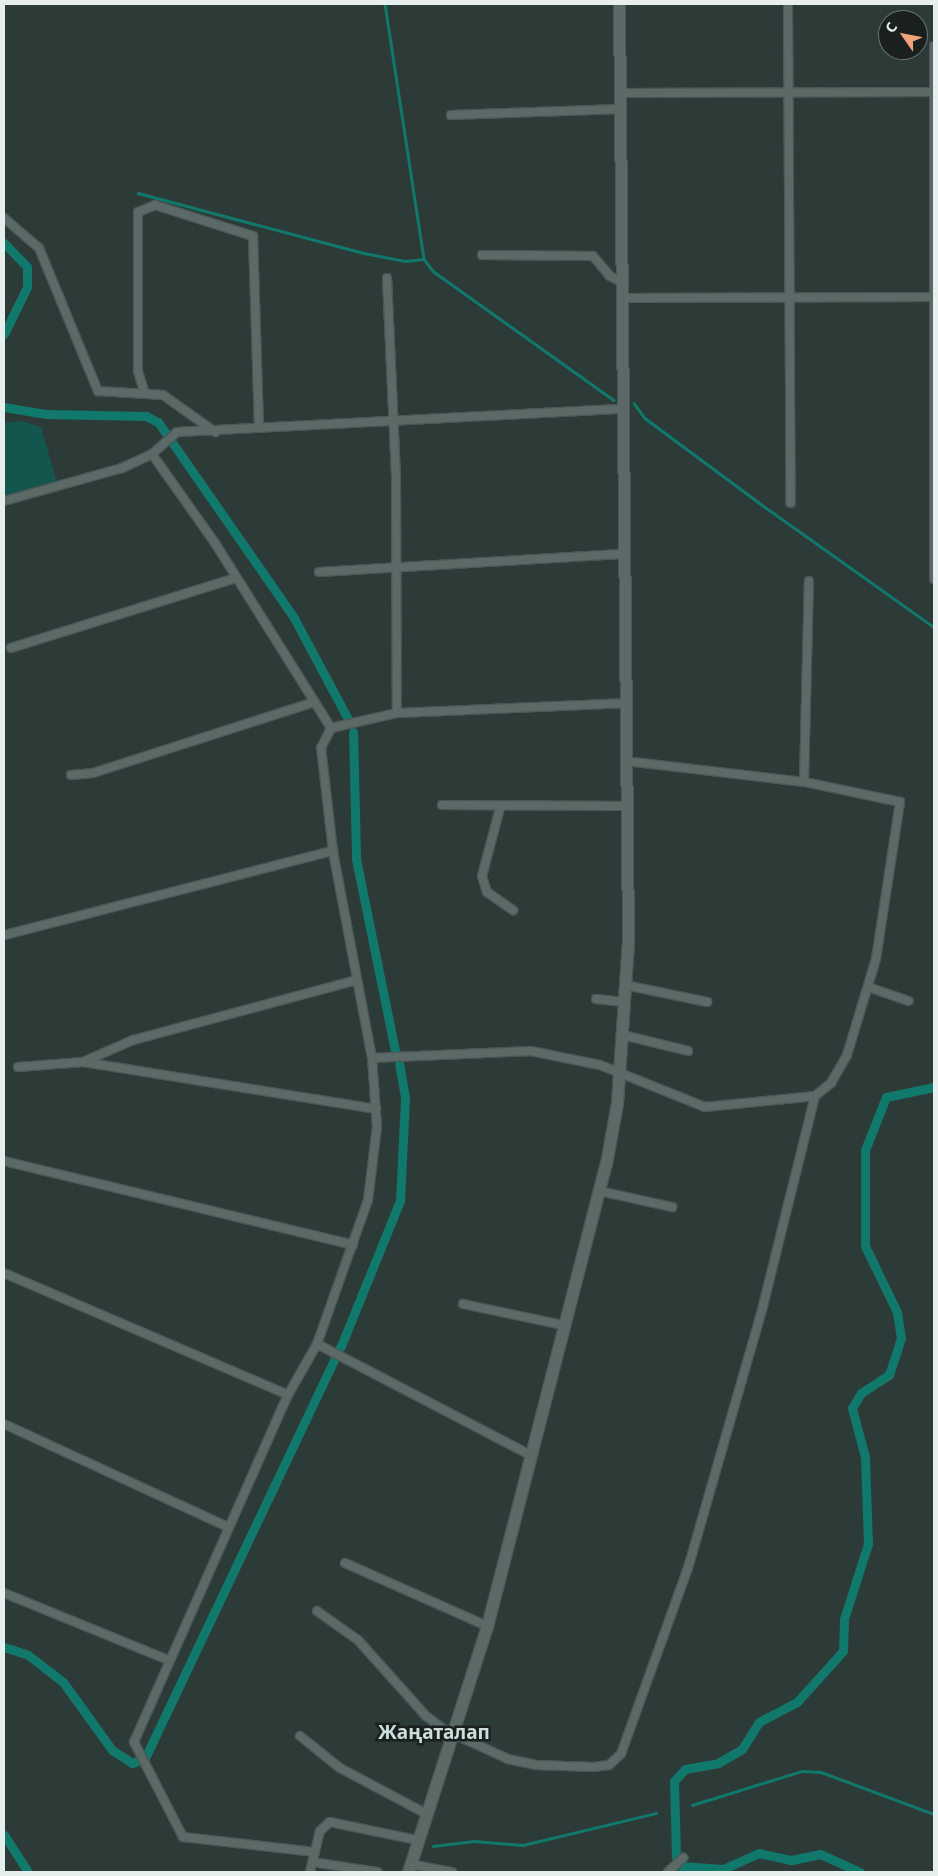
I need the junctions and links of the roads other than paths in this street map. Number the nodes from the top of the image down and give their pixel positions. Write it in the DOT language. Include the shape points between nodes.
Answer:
graph roads {
  1 [pos="619,4"];
  2 [pos="788,4"];
  3 [pos="934,46"];
  4 [pos="788,92"];
  5 [pos="934,92"];
  6 [pos="620,93"];
  7 [pos="620,109"];
  8 [pos="451,115"];
  9 [pos="4,218"];
  10 [pos="482,255"];
  11 [pos="387,278"];
  12 [pos="622,282"];
  13 [pos="789,297"];
  14 [pos="934,297"];
  15 [pos="622,298"];
  16 [pos="144,390"];
  17 [pos="623,409"];
  18 [pos="394,421"];
  19 [pos="259,428"];
  20 [pos="214,432"];
  21 [pos="152,454"];
  22 [pos="4,500"];
  23 [pos="791,503"];
  24 [pos="625,554"];
  25 [pos="396,567"];
  26 [pos="319,572"];
  27 [pos="236,578"];
  28 [pos="934,579"];
  29 [pos="809,581"];
  30 [pos="11,648"];
  31 [pos="314,702"];
  32 [pos="625,704"];
  33 [pos="397,713"];
  34 [pos="331,728"];
  35 [pos="626,761"];
  36 [pos="71,775"];
  37 [pos="804,782"];
  38 [pos="442,805"];
  39 [pos="627,806"];
  40 [pos="500,808"];
  41 [pos="333,850"];
  42 [pos="513,910"];
  43 [pos="5,935"];
  44 [pos="357,980"];
  45 [pos="625,985"];
  46 [pos="868,987"];
  47 [pos="596,999"];
  48 [pos="909,1001"];
  49 [pos="624,1002"];
  50 [pos="707,1002"];
  51 [pos="623,1035"];
  52 [pos="688,1051"];
  53 [pos="372,1058"];
  54 [pos="83,1062"];
  55 [pos="18,1067"];
  56 [pos="620,1073"];
  57 [pos="815,1096"];
  58 [pos="376,1109"];
  59 [pos="4,1161"];
  60 [pos="599,1191"];
  61 [pos="672,1207"];
  62 [pos="353,1245"];
  63 [pos="4,1272"];
  64 [pos="463,1304"];
  65 [pos="563,1326"];
  66 [pos="317,1344"];
  67 [pos="288,1395"];
  68 [pos="4,1424"];
  69 [pos="530,1455"];
  70 [pos="228,1527"];
  71 [pos="346,1563"];
  72 [pos="4,1593"];
  73 [pos="316,1611"];
  74 [pos="487,1626"];
  75 [pos="168,1660"];
  76 [pos="450,1732"];
  77 [pos="300,1736"];
  78 [pos="425,1813"];
  79 [pos="417,1840"];
  80 [pos="315,1852"];
  81 [pos="683,1858"];
  82 [pos="312,1862"];
  83 [pos="409,1868"];
  84 [pos="310,1872"];
  85 [pos="377,1872"];
  86 [pos="452,1872"];
  87 [pos="668,1872"];
  1 -- 6 [label="main road"];
  2 -- 4 [label="street"];
  3 -- 5 [label="street"];
  4 -- 5 [label="street"];
  4 -- 6 [label="street"];
  4 -- 13 [label="street"];
  5 -- 14 [label="street"];
  6 -- 7 [label="main road"];
  7 -- 8 [label="street"];
  7 -- 12 [label="main road"];
  9 -- 16 [label="street" via="39,248 94,386 110,394"];
  10 -- 12 [label="street" via="593,256"];
  11 -- 18 [label="street"];
  12 -- 15 [label="main road"];
  13 -- 14 [label="street"];
  13 -- 15 [label="street"];
  13 -- 23 [label="street"];
  14 -- 28 [label="street"];
  15 -- 17 [label="main road"];
  16 -- 19 [label="street" via="138,370 138,212 156,205 253,236"];
  16 -- 20 [label="street" via="163,395"];
  17 -- 18 [label="street"];
  17 -- 24 [label="main road"];
  18 -- 19 [label="street"];
  18 -- 25 [label="street"];
  19 -- 20 [label="street"];
  20 -- 21 [label="street" via="173,434 164,439"];
  21 -- 22 [label="street" via="102,475"];
  21 -- 27 [label="street"];
  24 -- 25 [label="street"];
  24 -- 32 [label="main road"];
  25 -- 26 [label="street"];
  25 -- 33 [label="street"];
  27 -- 30 [label="street"];
  27 -- 31 [label="street"];
  29 -- 37 [label="street"];
  31 -- 34 [label="street"];
  31 -- 36 [label="street" via="93,773"];
  32 -- 33 [label="street"];
  32 -- 35 [label="main road"];
  33 -- 34 [label="street"];
  34 -- 41 [label="street" via="320,752"];
  35 -- 37 [label="street"];
  35 -- 39 [label="main road"];
  37 -- 46 [label="street" via="894,798 901,804 890,883"];
  38 -- 40 [label="street"];
  39 -- 40 [label="street"];
  39 -- 45 [label="main road"];
  40 -- 42 [label="street" via="482,876 487,892"];
  41 -- 43 [label="street"];
  41 -- 44 [label="street"];
  44 -- 53 [label="street"];
  44 -- 54 [label="street" via="133,1040"];
  45 -- 49 [label="main road"];
  45 -- 50 [label="street"];
  46 -- 48 [label="street"];
  46 -- 57 [label="street" via="847,1055 831,1083"];
  47 -- 49 [label="street"];
  49 -- 51 [label="main road"];
  51 -- 52 [label="street"];
  51 -- 56 [label="main road"];
  53 -- 56 [label="street" via="514,1050 586,1061"];
  53 -- 58 [label="street"];
  54 -- 55 [label="street"];
  54 -- 58 [label="street"];
  56 -- 57 [label="street" via="705,1107"];
  56 -- 60 [label="main road"];
  57 -- 76 [label="street" via="758,1323 688,1568 626,1746 613,1762 603,1766 536,1765 508,1759"];
  58 -- 62 [label="street" via="372,1179"];
  59 -- 62 [label="street"];
  60 -- 61 [label="street"];
  60 -- 65 [label="main road"];
  62 -- 66 [label="street"];
  63 -- 67 [label="street"];
  64 -- 65 [label="street"];
  65 -- 69 [label="main road"];
  66 -- 67 [label="street"];
  66 -- 69 [label="street"];
  67 -- 70 [label="street"];
  68 -- 70 [label="street"];
  69 -- 74 [label="main road"];
  70 -- 75 [label="street"];
  71 -- 74 [label="street"];
  72 -- 75 [label="street"];
  73 -- 76 [label="street" via="358,1640 426,1716"];
  74 -- 76 [label="main road"];
  75 -- 80 [label="street" via="136,1730 137,1753 183,1837"];
  76 -- 78 [label="main road"];
  77 -- 78 [label="street" via="309,1748 348,1773"];
  78 -- 79 [label="main road"];
  79 -- 80 [label="street" via="330,1822 320,1832"];
  79 -- 83 [label="main road"];
  80 -- 82 [label="street"];
  81 -- 87 [label="street" via="675,1862"];
  82 -- 84 [label="street"];
  82 -- 85 [label="street"];
  83 -- 86 [label="street"];
}
